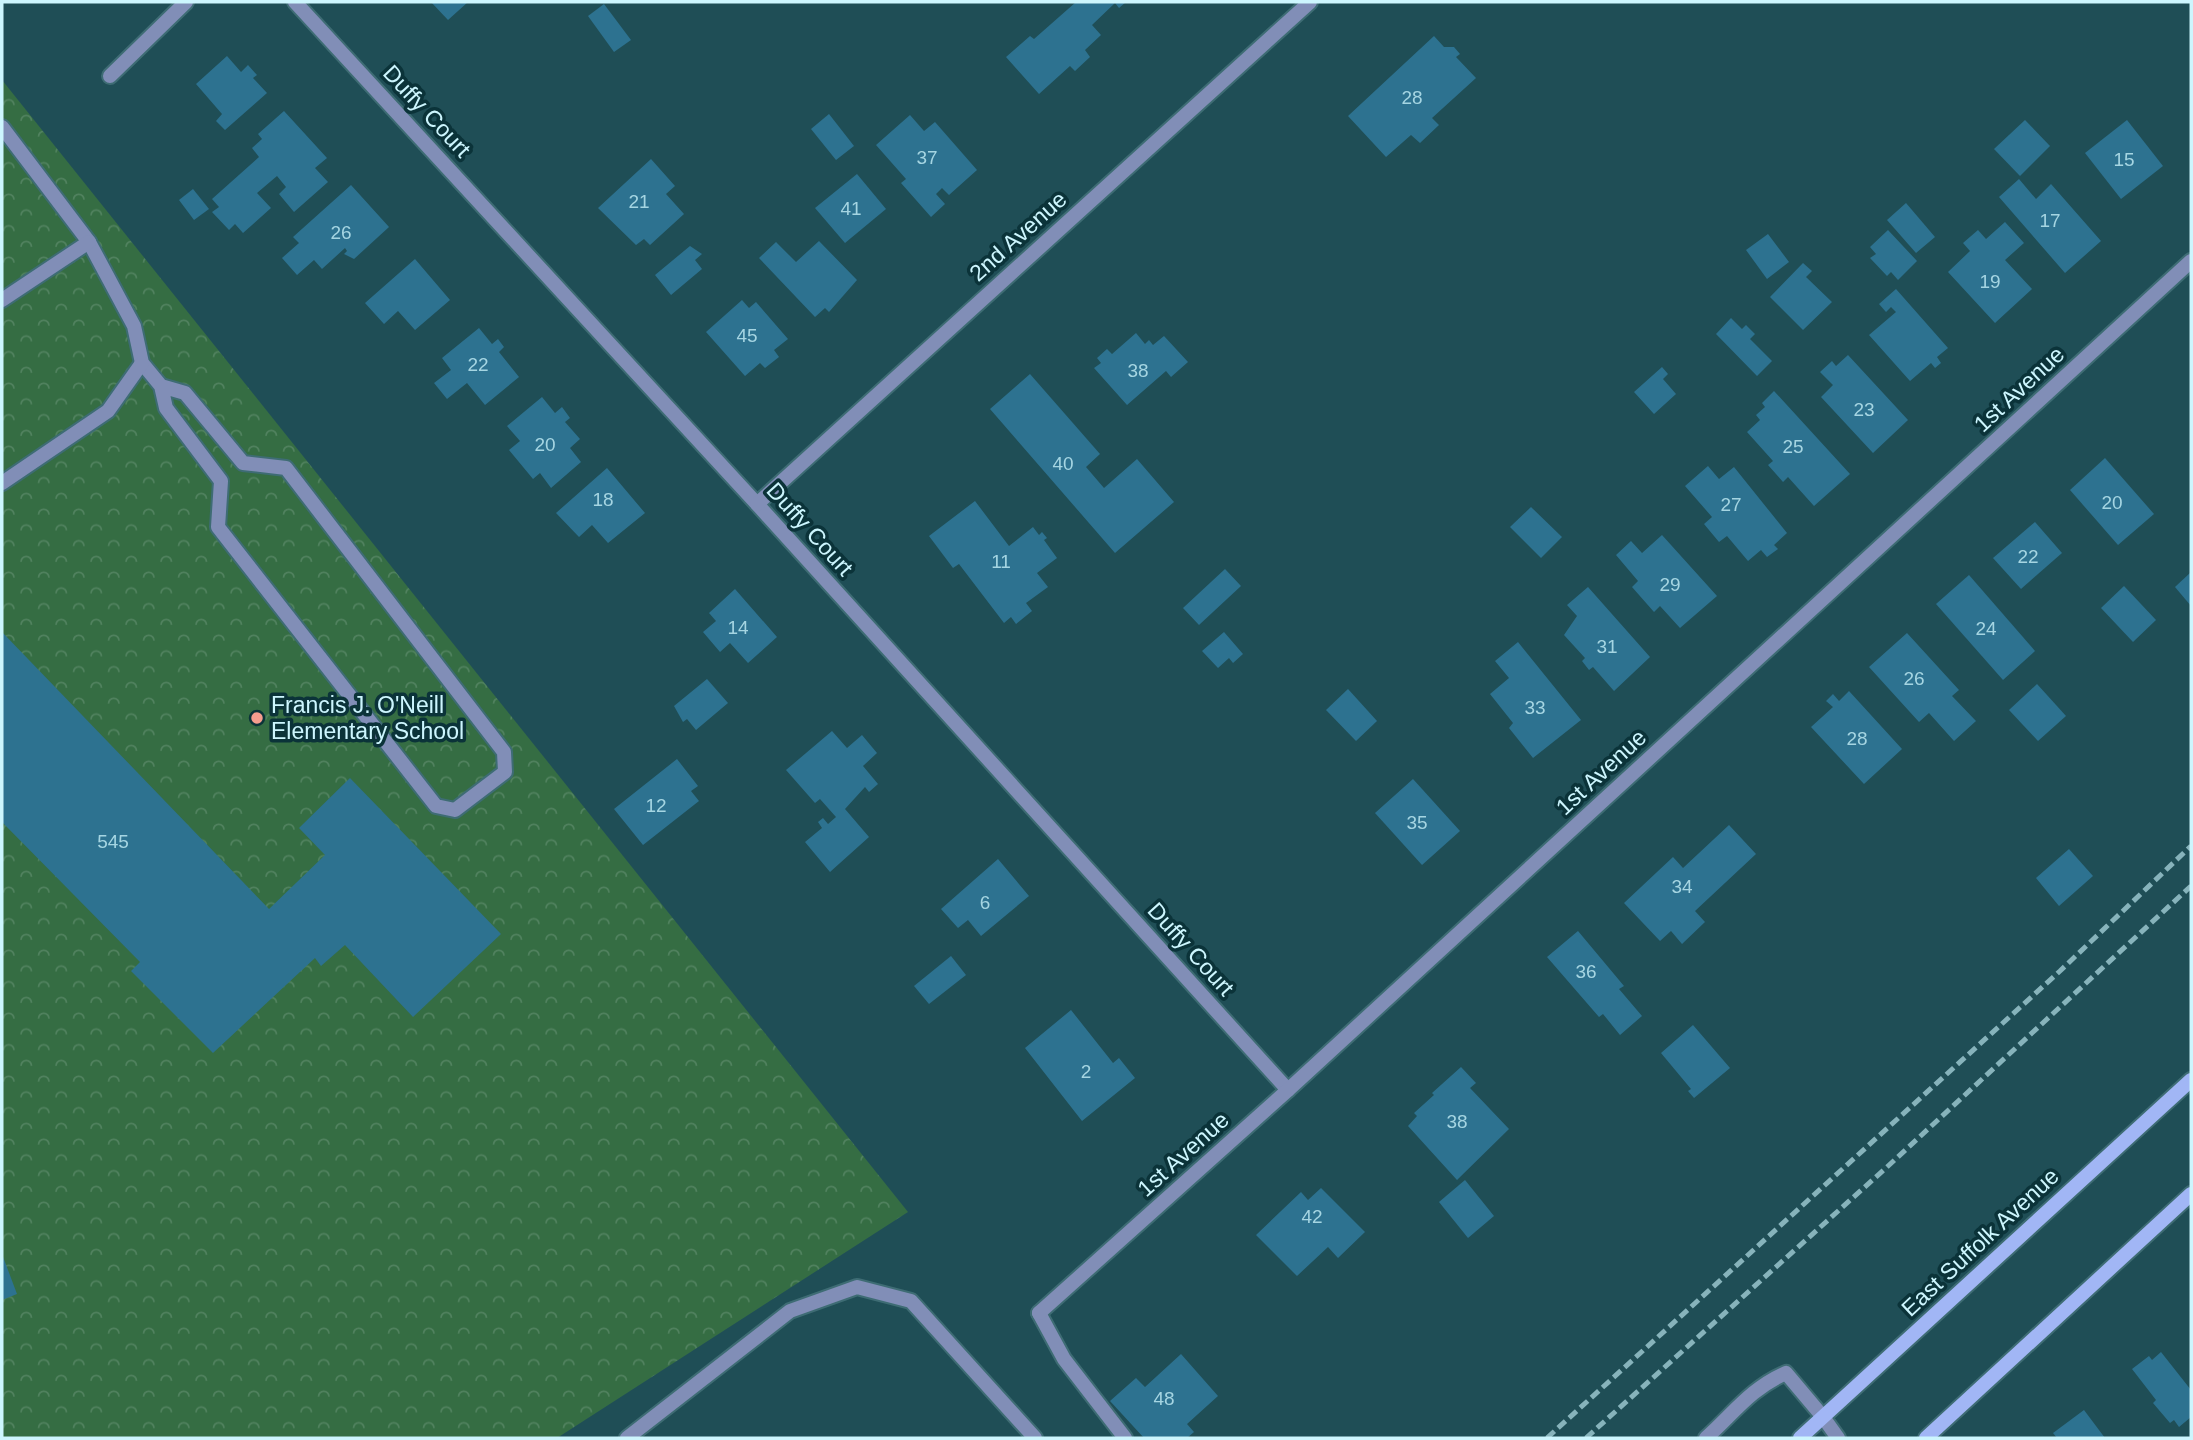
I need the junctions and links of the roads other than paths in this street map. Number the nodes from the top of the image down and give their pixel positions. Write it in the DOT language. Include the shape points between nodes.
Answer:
graph roads {
  1 [pos="186,2"];
  2 [pos="295,2"];
  3 [pos="1310,2"];
  4 [pos="110,76"];
  5 [pos="2,127"];
  6 [pos="89,242"];
  7 [pos="2191,261"];
  8 [pos="2,300"];
  9 [pos="142,363"];
  10 [pos="161,386"];
  11 [pos="2,482"];
  12 [pos="757,504"];
  13 [pos="2191,1080"];
  14 [pos="1288,1090"];
  15 [pos="2191,1194"];
  16 [pos="1823,1417"];
  17 [pos="627,1438"];
  18 [pos="1035,1438"];
  19 [pos="1125,1438"];
  20 [pos="1706,1438"];
  21 [pos="1800,1438"];
  22 [pos="1838,1438"];
  23 [pos="1926,1438"];
  1 -- 4 [label="street"];
  2 -- 12 [label="street, Duffy Court"];
  3 -- 12 [label="street, 2nd Avenue"];
  5 -- 6 [label="street"];
  6 -- 8 [label="street"];
  6 -- 9 [label="street" via="134,326"];
  7 -- 14 [label="street, 1st Avenue"];
  9 -- 10 [label="street"];
  9 -- 11 [label="street" via="108,411"];
  10 -- 10 [label="street" via="185,393 243,463 286,468 503,752 505,772 455,810 436,806 218,527 221,481 166,408"];
  12 -- 14 [label="street, Duffy Court"];
  13 -- 16 [label="main road, East Suffolk Avenue"];
  14 -- 19 [label="street, 1st Avenue" via="1039,1313 1065,1359"];
  15 -- 23 [label="main road"];
  16 -- 20 [label="street" via="1786,1373 1748,1395"];
  16 -- 21 [label="main road, East Suffolk Avenue"];
  16 -- 22 [label="street"];
  17 -- 18 [label="street" via="790,1311 857,1287 911,1301"];
}
